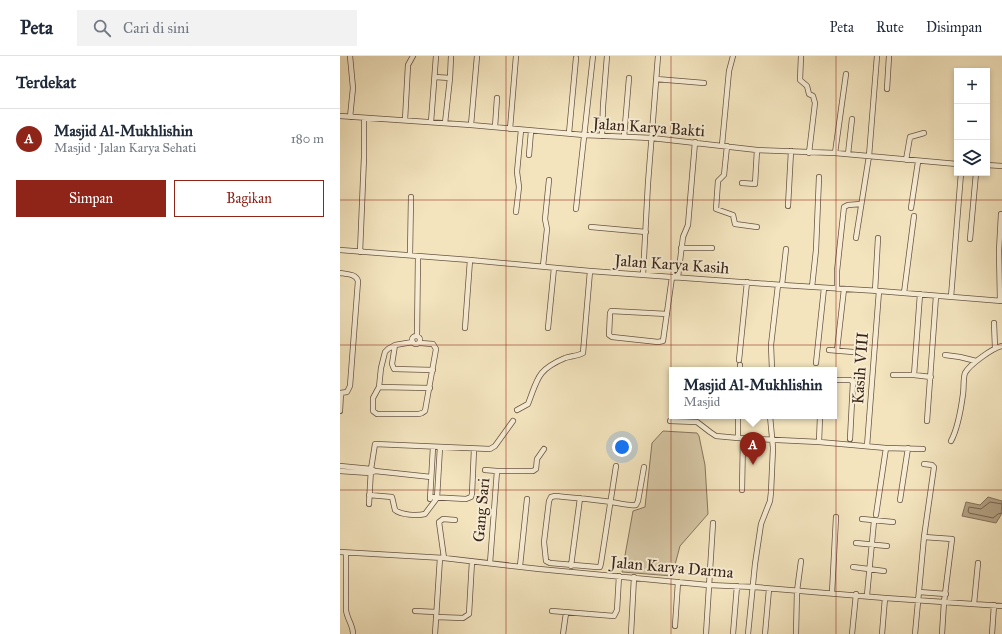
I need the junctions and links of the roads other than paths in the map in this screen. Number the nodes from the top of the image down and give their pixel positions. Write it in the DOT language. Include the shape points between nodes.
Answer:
graph roads {
  1 [pos="350,56"];
  2 [pos="413,56"];
  3 [pos="436,56"];
  4 [pos="451,56"];
  5 [pos="477,56"];
  6 [pos="516,56"];
  7 [pos="593,56"];
  8 [pos="607,56"];
  9 [pos="658,56"];
  10 [pos="733,56"];
  11 [pos="801,56"];
  12 [pos="877,56"];
  13 [pos="889,56"];
  14 [pos="576,58"];
  15 [pos="846,74"];
  16 [pos="435,77"];
  17 [pos="450,78"];
  18 [pos="629,78"];
  19 [pos="656,79"];
  20 [pos="704,83"];
  21 [pos="886,89"];
  22 [pos="497,98"];
  23 [pos="340,116"];
  24 [pos="350,117"];
  25 [pos="364,118"];
  26 [pos="852,119"];
  27 [pos="405,120"];
  28 [pos="431,122"];
  29 [pos="445,123"];
  30 [pos="471,125"];
  31 [pos="495,127"];
  32 [pos="510,129"];
  33 [pos="521,130"];
  34 [pos="531,131"];
  35 [pos="569,133"];
  36 [pos="924,133"];
  37 [pos="584,135"];
  38 [pos="602,136"];
  39 [pos="624,137"];
  40 [pos="652,138"];
  41 [pos="695,142"];
  42 [pos="724,145"];
  43 [pos="757,150"];
  44 [pos="791,152"];
  45 [pos="809,153"];
  46 [pos="835,153"];
  47 [pos="848,154"];
  48 [pos="529,155"];
  49 [pos="869,156"];
  50 [pos="906,160"];
  51 [pos="918,162"];
  52 [pos="954,164"];
  53 [pos="990,166"];
  54 [pos="1002,166"];
  55 [pos="960,176"];
  56 [pos="976,176"];
  57 [pos="819,177"];
  58 [pos="549,180"];
  59 [pos="742,183"];
  60 [pos="411,196"];
  61 [pos="861,204"];
  62 [pos="788,206"];
  63 [pos="911,208"];
  64 [pos="576,209"];
  65 [pos="516,212"];
  66 [pos="1000,214"];
  67 [pos="914,216"];
  68 [pos="591,227"];
  69 [pos="757,227"];
  70 [pos="646,232"];
  71 [pos="856,238"];
  72 [pos="878,238"];
  73 [pos="970,239"];
  74 [pos="681,248"];
  75 [pos="712,248"];
  76 [pos="786,249"];
  77 [pos="340,250"];
  78 [pos="360,252"];
  79 [pos="410,255"];
  80 [pos="418,256"];
  81 [pos="470,260"];
  82 [pos="543,266"];
  83 [pos="554,268"];
  84 [pos="590,271"];
  85 [pos="340,273"];
  86 [pos="643,275"];
  87 [pos="672,277"];
  88 [pos="678,277"];
  89 [pos="747,282"];
  90 [pos="780,285"];
  91 [pos="812,287"];
  92 [pos="824,288"];
  93 [pos="837,288"];
  94 [pos="844,289"];
  95 [pos="877,291"];
  96 [pos="904,293"];
  97 [pos="920,294"];
  98 [pos="936,296"];
  99 [pos="951,297"];
  100 [pos="1001,301"];
  101 [pos="667,314"];
  102 [pos="994,323"];
  103 [pos="465,328"];
  104 [pos="548,328"];
  105 [pos="417,336"];
  106 [pos="413,342"];
  107 [pos="420,343"];
  108 [pos="395,345"];
  109 [pos="1002,346"];
  110 [pos="994,348"];
  111 [pos="829,350"];
  112 [pos="837,350"];
  113 [pos="853,352"];
  114 [pos="945,355"];
  115 [pos="976,362"];
  116 [pos="816,363"];
  117 [pos="740,365"];
  118 [pos="772,367"];
  119 [pos="433,370"];
  120 [pos="894,375"];
  121 [pos="914,375"];
  122 [pos="931,377"];
  123 [pos="837,380"];
  124 [pos="379,387"];
  125 [pos="430,388"];
  126 [pos="340,393"];
  127 [pos="517,410"];
  128 [pos="340,411"];
  129 [pos="738,419"];
  130 [pos="770,419"];
  131 [pos="820,419"];
  132 [pos="513,421"];
  133 [pos="670,421"];
  134 [pos="927,421"];
  135 [pos="741,439"];
  136 [pos="850,439"];
  137 [pos="772,440"];
  138 [pos="819,442"];
  139 [pos="951,442"];
  140 [pos="433,446"];
  141 [pos="867,446"];
  142 [pos="440,447"];
  143 [pos="886,448"];
  144 [pos="908,448"];
  145 [pos="474,449"];
  146 [pos="544,449"];
  147 [pos="923,449"];
  148 [pos="924,464"];
  149 [pos="340,466"];
  150 [pos="616,466"];
  151 [pos="644,467"];
  152 [pos="485,470"];
  153 [pos="340,471"];
  154 [pos="372,471"];
  155 [pos="497,471"];
  156 [pos="431,477"];
  157 [pos="742,490"];
  158 [pos="369,495"];
  159 [pos="430,497"];
  160 [pos="437,498"];
  161 [pos="580,498"];
  162 [pos="527,499"];
  163 [pos="900,500"];
  164 [pos="610,502"];
  165 [pos="369,504"];
  166 [pos="431,504"];
  167 [pos="876,515"];
  168 [pos="836,517"];
  169 [pos="862,519"];
  170 [pos="455,520"];
  171 [pos="874,521"];
  172 [pos="893,522"];
  173 [pos="713,523"];
  174 [pos="924,537"];
  175 [pos="856,543"];
  176 [pos="871,544"];
  177 [pos="887,546"];
  178 [pos="340,552"];
  179 [pos="346,553"];
  180 [pos="442,558"];
  181 [pos="472,561"];
  182 [pos="800,561"];
  183 [pos="490,563"];
  184 [pos="978,563"];
  185 [pos="571,565"];
  186 [pos="520,566"];
  187 [pos="853,567"];
  188 [pos="868,569"];
  189 [pos="884,571"];
  190 [pos="570,572"];
  191 [pos="619,576"];
  192 [pos="634,577"];
  193 [pos="678,582"];
  194 [pos="708,584"];
  195 [pos="738,586"];
  196 [pos="754,587"];
  197 [pos="769,589"];
  198 [pos="798,591"];
  199 [pos="919,592"];
  200 [pos="832,593"];
  201 [pos="856,594"];
  202 [pos="946,594"];
  203 [pos="867,596"];
  204 [pos="885,598"];
  205 [pos="918,600"];
  206 [pos="944,602"];
  207 [pos="974,604"];
  208 [pos="994,605"];
  209 [pos="1002,606"];
  210 [pos="414,611"];
  211 [pos="552,611"];
  212 [pos="566,613"];
  213 [pos="436,614"];
  214 [pos="675,626"];
  215 [pos="353,634"];
  216 [pos="435,634"];
  217 [pos="563,634"];
  218 [pos="631,634"];
  219 [pos="706,634"];
  220 [pos="733,634"];
  221 [pos="748,634"];
  222 [pos="765,634"];
  223 [pos="796,634"];
  224 [pos="852,634"];
  225 [pos="882,634"];
  226 [pos="915,634"];
  227 [pos="942,634"];
  228 [pos="992,634"];
  1 -- 24 [label="street" via="353,88"];
  2 -- 27 [label="street" via="408,65"];
  3 -- 16 [label="street"];
  4 -- 17 [label="street"];
  5 -- 30 [label="street"];
  6 -- 32 [label="street"];
  7 -- 37 [label="street"];
  8 -- 38 [label="street"];
  9 -- 19 [label="street"];
  10 -- 42 [label="street" via="729,71"];
  11 -- 45 [label="street" via="800,80 807,86 808,93 813,96 815,103"];
  12 -- 49 [label="street"];
  13 -- 21 [label="street"];
  14 -- 35 [label="street"];
  15 -- 46 [label="street"];
  16 -- 17 [label="street"];
  16 -- 28 [label="street"];
  17 -- 29 [label="street"];
  18 -- 39 [label="street"];
  19 -- 20 [label="street"];
  19 -- 40 [label="street"];
  22 -- 31 [label="street"];
  23 -- 24 [label="street, Jalan Karya Bakti"];
  24 -- 25 [label="street, Jalan Karya Bakti"];
  25 -- 27 [label="street, Jalan Karya Bakti"];
  25 -- 78 [label="street"];
  26 -- 47 [label="street"];
  27 -- 28 [label="street, Jalan Karya Bakti"];
  28 -- 29 [label="street, Jalan Karya Bakti"];
  29 -- 30 [label="street, Jalan Karya Bakti"];
  30 -- 31 [label="street, Jalan Karya Bakti"];
  31 -- 32 [label="street, Jalan Karya Bakti"];
  32 -- 33 [label="street, Jalan Karya Bakti"];
  33 -- 34 [label="street, Jalan Karya Bakti"];
  33 -- 65 [label="street"];
  34 -- 35 [label="street, Jalan Karya Bakti"];
  34 -- 48 [label="street"];
  35 -- 37 [label="street, Jalan Karya Bakti"];
  36 -- 50 [label="street" via="910,137"];
  37 -- 38 [label="street, Jalan Karya Bakti"];
  37 -- 64 [label="street"];
  38 -- 39 [label="street, Jalan Karya Bakti"];
  39 -- 40 [label="street, Jalan Karya Bakti"];
  40 -- 41 [label="street, Jalan Karya Bakti"];
  40 -- 70 [label="street"];
  41 -- 42 [label="street, Jalan Karya Bakti"];
  41 -- 74 [label="street" via="688,225"];
  42 -- 43 [label="street, Jalan Karya Bakti"];
  42 -- 69 [label="street" via="725,173 718,182 716,208 733,215 735,224"];
  43 -- 44 [label="street, Jalan Karya Bakti"];
  43 -- 59 [label="street" via="754,184"];
  44 -- 45 [label="street, Jalan Karya Bakti"];
  44 -- 62 [label="street"];
  45 -- 46 [label="street, Jalan Karya Bakti"];
  46 -- 47 [label="street, Jalan Karya Bakti"];
  47 -- 49 [label="street, Jalan Karya Bakti"];
  49 -- 50 [label="street, Jalan Karya Bakti"];
  49 -- 61 [label="street"];
  50 -- 51 [label="street, Jalan Karya Bakti"];
  51 -- 52 [label="street, Jalan Karya Bakti"];
  51 -- 63 [label="street"];
  53 -- 54 [label="street"];
  55 -- 99 [label="street"];
  56 -- 73 [label="street"];
  57 -- 91 [label="street"];
  58 -- 82 [label="street" via="545,219 548,229"];
  60 -- 79 [label="street"];
  61 -- 71 [label="street"];
  61 -- 93 [label="street" via="844,207"];
  66 -- 100 [label="street"];
  67 -- 96 [label="street"];
  68 -- 70 [label="street"];
  70 -- 86 [label="street"];
  72 -- 95 [label="street, Kasih VIII"];
  74 -- 75 [label="street"];
  74 -- 88 [label="street"];
  76 -- 90 [label="street"];
  77 -- 78 [label="street, Jalan Karya Kasih"];
  78 -- 79 [label="street, Jalan Karya Kasih"];
  79 -- 80 [label="street, Jalan Karya Kasih"];
  80 -- 81 [label="street, Jalan Karya Kasih"];
  80 -- 105 [label="street"];
  81 -- 82 [label="street, Jalan Karya Kasih"];
  81 -- 103 [label="street"];
  82 -- 83 [label="street, Jalan Karya Kasih"];
  83 -- 84 [label="street, Jalan Karya Kasih"];
  83 -- 104 [label="street"];
  84 -- 86 [label="street, Jalan Karya Kasih"];
  84 -- 127 [label="street" via="583,353 558,362 543,371 533,388 528,404"];
  85 -- 126 [label="street" via="354,276 358,281 350,386 347,392"];
  86 -- 87 [label="street, Jalan Karya Kasih"];
  87 -- 88 [label="street, Jalan Karya Kasih"];
  87 -- 101 [label="street"];
  88 -- 89 [label="street, Jalan Karya Kasih"];
  89 -- 90 [label="street, Jalan Karya Kasih"];
  89 -- 117 [label="street"];
  90 -- 91 [label="street, Jalan Karya Kasih"];
  90 -- 118 [label="street" via="771,345"];
  91 -- 92 [label="street, Jalan Karya Kasih"];
  92 -- 93 [label="street, Jalan Karya Kasih"];
  92 -- 116 [label="street"];
  93 -- 94 [label="street, Jalan Karya Kasih"];
  94 -- 95 [label="street, Jalan Karya Kasih"];
  94 -- 112 [label="street"];
  95 -- 96 [label="street, Jalan Karya Kasih"];
  95 -- 141 [label="street, Kasih VIII"];
  96 -- 97 [label="street, Jalan Karya Kasih"];
  97 -- 98 [label="street, Jalan Karya Kasih"];
  97 -- 121 [label="street"];
  98 -- 99 [label="street, Jalan Karya Kasih"];
  98 -- 122 [label="street"];
  99 -- 100 [label="street, Jalan Karya Kasih"];
  101 -- 101 [label="street" via="611,311 609,335 662,342"];
  102 -- 110 [label="street"];
  105 -- 106 [label="street"];
  105 -- 107 [label="street"];
  106 -- 107 [label="street"];
  106 -- 108 [label="street"];
  107 -- 119 [label="street" via="433,344 436,347"];
  108 -- 119 [label="street" via="392,364 394,368"];
  108 -- 124 [label="street" via="384,355"];
  109 -- 110 [label="street"];
  110 -- 115 [label="street"];
  111 -- 112 [label="street"];
  112 -- 113 [label="street"];
  114 -- 115 [label="street"];
  115 -- 139 [label="street" via="965,373 963,395"];
  119 -- 125 [label="street"];
  120 -- 121 [label="street"];
  121 -- 122 [label="street"];
  122 -- 134 [label="street"];
  123 -- 136 [label="street" via="853,382"];
  124 -- 125 [label="street"];
  124 -- 125 [label="street" via="372,402 374,412 380,414 422,414"];
  126 -- 128 [label="street"];
  129 -- 135 [label="street"];
  130 -- 137 [label="street"];
  131 -- 138 [label="street"];
  132 -- 145 [label="street" via="493,448"];
  133 -- 135 [label="street" via="697,422 716,436"];
  135 -- 137 [label="street"];
  135 -- 157 [label="street"];
  137 -- 138 [label="street"];
  137 -- 196 [label="street" via="770,501 761,524"];
  138 -- 141 [label="street"];
  140 -- 142 [label="street"];
  140 -- 154 [label="street" via="377,444 374,446"];
  140 -- 156 [label="street"];
  141 -- 143 [label="street"];
  142 -- 145 [label="street"];
  142 -- 160 [label="street"];
  143 -- 144 [label="street"];
  143 -- 167 [label="street"];
  144 -- 147 [label="street"];
  144 -- 163 [label="street"];
  145 -- 160 [label="street" via="471,497"];
  146 -- 155 [label="street, Gang Sari" via="534,470"];
  148 -- 174 [label="street" via="934,467"];
  149 -- 154 [label="street"];
  150 -- 164 [label="street"];
  151 -- 164 [label="street" via="637,504"];
  152 -- 155 [label="street"];
  153 -- 154 [label="street"];
  154 -- 156 [label="street"];
  154 -- 158 [label="street"];
  155 -- 183 [label="street, Gang Sari"];
  156 -- 159 [label="street"];
  158 -- 165 [label="street"];
  158 -- 166 [label="street" via="392,497 395,510 398,512 423,514 428,511"];
  159 -- 160 [label="street"];
  159 -- 166 [label="street"];
  160 -- 166 [label="street"];
  161 -- 164 [label="street"];
  161 -- 185 [label="street"];
  161 -- 185 [label="street" via="555,496 549,501 544,542 546,562"];
  162 -- 186 [label="street"];
  164 -- 185 [label="street" via="600,566"];
  168 -- 200 [label="street"];
  169 -- 171 [label="street"];
  170 -- 180 [label="street" via="443,519 439,522"];
  171 -- 172 [label="street"];
  171 -- 176 [label="street"];
  173 -- 194 [label="street"];
  174 -- 199 [label="street"];
  174 -- 202 [label="street" via="952,539"];
  175 -- 176 [label="street"];
  176 -- 177 [label="street"];
  176 -- 188 [label="street"];
  178 -- 179 [label="street, Jalan Karya Darma"];
  179 -- 180 [label="street, Jalan Karya Darma"];
  179 -- 215 [label="street" via="346,612 353,627"];
  180 -- 181 [label="street, Jalan Karya Darma"];
  180 -- 213 [label="street"];
  181 -- 183 [label="street, Jalan Karya Darma"];
  181 -- 213 [label="street" via="468,614 463,618"];
  182 -- 198 [label="street"];
  183 -- 186 [label="street, Jalan Karya Darma"];
  184 -- 207 [label="street"];
  185 -- 190 [label="street"];
  186 -- 190 [label="street, Jalan Karya Darma"];
  187 -- 188 [label="street"];
  188 -- 189 [label="street"];
  188 -- 203 [label="street"];
  190 -- 191 [label="street, Jalan Karya Darma"];
  191 -- 192 [label="street, Jalan Karya Darma"];
  191 -- 212 [label="street" via="617,610 614,616"];
  192 -- 193 [label="street, Jalan Karya Darma"];
  192 -- 218 [label="street"];
  193 -- 194 [label="street, Jalan Karya Darma"];
  193 -- 214 [label="street"];
  194 -- 195 [label="street, Jalan Karya Darma"];
  194 -- 219 [label="street"];
  195 -- 196 [label="street, Jalan Karya Darma"];
  195 -- 220 [label="street"];
  196 -- 197 [label="street, Jalan Karya Darma"];
  196 -- 221 [label="street"];
  197 -- 198 [label="street, Jalan Karya Darma"];
  197 -- 222 [label="street"];
  198 -- 200 [label="street, Jalan Karya Darma"];
  198 -- 223 [label="street"];
  199 -- 202 [label="street"];
  199 -- 205 [label="street"];
  200 -- 201 [label="street, Jalan Karya Darma"];
  201 -- 203 [label="street, Jalan Karya Darma"];
  201 -- 224 [label="street"];
  202 -- 206 [label="street"];
  203 -- 204 [label="street, Jalan Karya Darma"];
  204 -- 205 [label="street, Jalan Karya Darma"];
  204 -- 225 [label="street"];
  205 -- 206 [label="street, Jalan Karya Darma"];
  205 -- 226 [label="street"];
  206 -- 207 [label="street, Jalan Karya Darma"];
  206 -- 227 [label="street"];
  207 -- 208 [label="street, Jalan Karya Darma"];
  208 -- 209 [label="street, Jalan Karya Darma"];
  208 -- 228 [label="street"];
  210 -- 213 [label="street"];
  211 -- 212 [label="street"];
  212 -- 217 [label="street"];
  213 -- 216 [label="street"];
}
